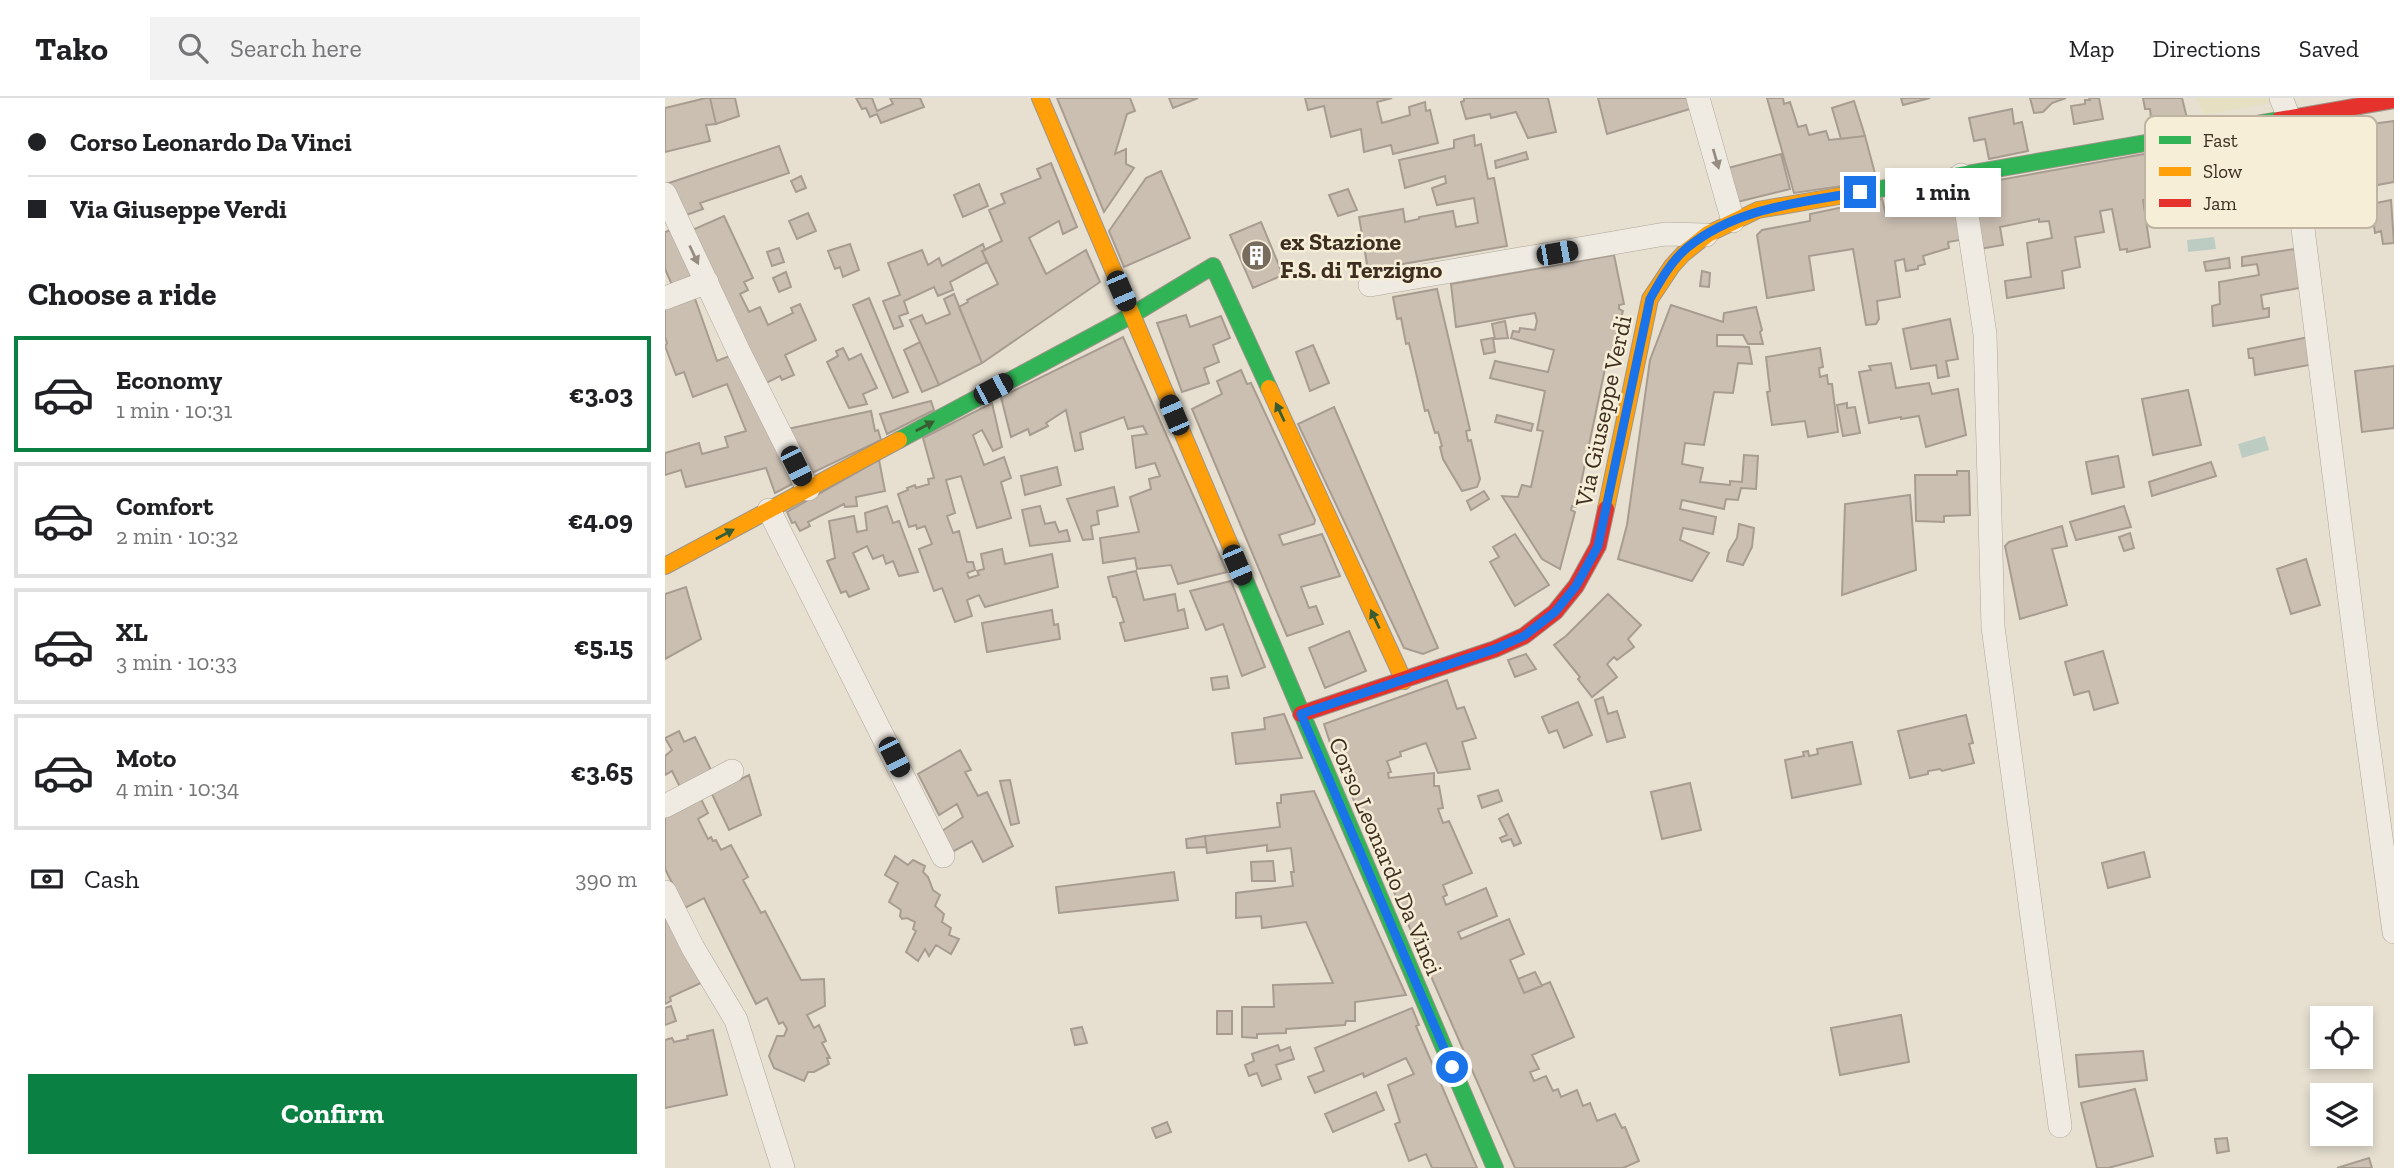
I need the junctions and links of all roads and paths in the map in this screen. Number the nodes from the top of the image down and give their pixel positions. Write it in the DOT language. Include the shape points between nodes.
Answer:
graph roads {
  1 [pos="1040,98"];
  2 [pos="1698,98"];
  3 [pos="2394,100"];
  4 [pos="2285,108"];
  5 [pos="2246,116"];
  6 [pos="2145,137"];
  7 [pos="1961,175"];
  8 [pos="665,194"];
  9 [pos="1733,221"];
  10 [pos="2301,228"];
  11 [pos="1706,235"];
  12 [pos="707,282"];
  13 [pos="1370,285"];
  14 [pos="665,298"];
  15 [pos="1132,315"];
  16 [pos="808,489"];
  17 [pos="769,510"];
  18 [pos="665,566"];
  19 [pos="1404,681"];
  20 [pos="1301,714"];
  21 [pos="732,771"];
  22 [pos="665,806"];
  23 [pos="943,856"];
  24 [pos="665,892"];
  25 [pos="2394,932"];
  26 [pos="2060,1126"];
  27 [pos="783,1168"];
  28 [pos="1495,1168"];
  1 -- 15 [label="street, Corso Leonardo Da Vinci"];
  2 -- 9 [label="street, one-way"];
  3 -- 4 [label="street, Via Giuseppe Verdi"];
  4 -- 5 [label="street, Via Giuseppe Verdi"];
  6 -- 7 [label="street, Via Giuseppe Verdi"];
  7 -- 9 [label="street, Via Giuseppe Verdi" via="1758,210"];
  7 -- 26 [label="street" via="1985,334 1993,627"];
  8 -- 12 [label="street, one-way"];
  9 -- 11 [label="street, Via Giuseppe Verdi"];
  10 -- 25 [label="street"];
  11 -- 13 [label="street" via="1665,234"];
  11 -- 19 [label="street, Via Giuseppe Verdi" via="1686,248 1650,299 1598,546 1576,586 1555,612 1524,636"];
  12 -- 14 [label="street"];
  12 -- 16 [label="street"];
  16 -- 15 [label="street, one-way"];
  19 -- 15 [label="street, one-way" via="1213,266"];
  15 -- 20 [label="street, Corso Leonardo Da Vinci"];
  16 -- 17 [label="street"];
  18 -- 17 [label="street, one-way"];
  17 -- 23 [label="street"];
  19 -- 20 [label="street, Via Giuseppe Verdi"];
  20 -- 28 [label="street, Corso Leonardo Da Vinci"];
  21 -- 22 [label="street"];
  24 -- 27 [label="street" via="736,1020"];
}
